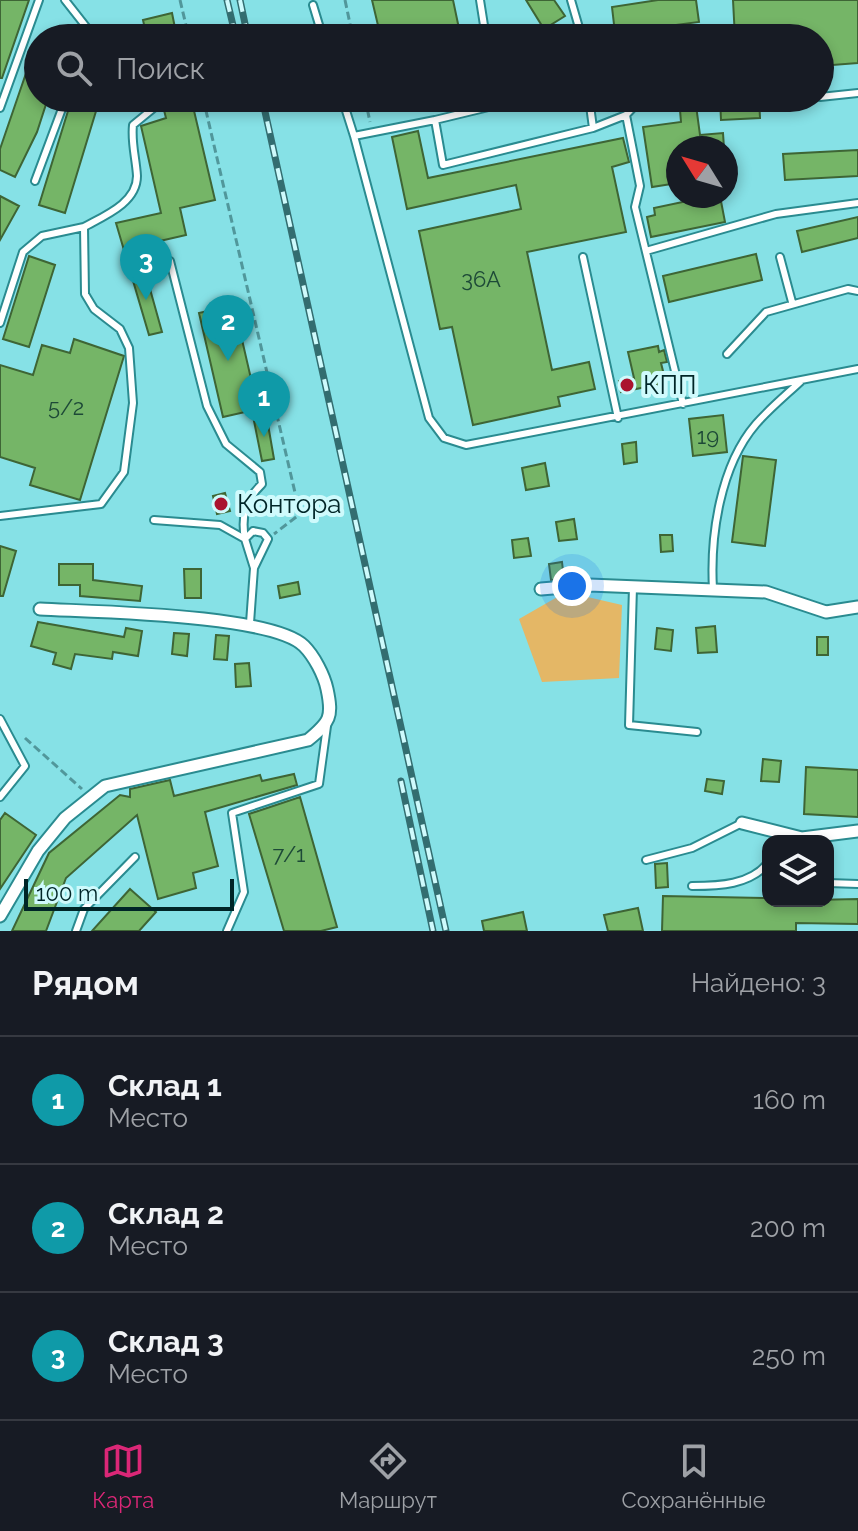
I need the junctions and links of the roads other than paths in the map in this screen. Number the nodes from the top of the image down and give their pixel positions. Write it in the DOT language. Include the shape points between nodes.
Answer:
graph roads {
  1 [pos="39,0"];
  2 [pos="65,0"];
  3 [pos="480,0"];
  4 [pos="571,0"];
  5 [pos="313,5"];
  6 [pos="30,24"];
  7 [pos="84,24"];
  8 [pos="319,24"];
  9 [pos="484,24"];
  10 [pos="578,24"];
  11 [pos="24,42"];
  12 [pos="858,93"];
  13 [pos="834,96"];
  14 [pos="0,108"];
  15 [pos="61,112"];
  16 [pos="149,112"];
  17 [pos="346,112"];
  18 [pos="468,112"];
  19 [pos="591,112"];
  20 [pos="629,112"];
  21 [pos="626,115"];
  22 [pos="435,120"];
  23 [pos="593,128"];
  24 [pos="354,136"];
  25 [pos="35,181"];
  26 [pos="858,203"];
  27 [pos="84,227"];
  28 [pos="646,251"];
  29 [pos="583,257"];
  30 [pos="780,257"];
  31 [pos="170,261"];
  32 [pos="858,291"];
  33 [pos="792,302"];
  34 [pos="0,323"];
  35 [pos="727,354"];
  36 [pos="858,369"];
  37 [pos="801,381"];
  38 [pos="683,404"];
  39 [pos="618,418"];
  40 [pos="0,516"];
  41 [pos="154,520"];
  42 [pos="245,539"];
  43 [pos="254,568"];
  44 [pos="633,587"];
  45 [pos="541,589"];
  46 [pos="714,590"];
  47 [pos="858,607"];
  48 [pos="40,609"];
  49 [pos="250,623"];
  50 [pos="0,719"];
  51 [pos="327,725"];
  52 [pos="697,732"];
  53 [pos="0,797"];
  54 [pos="742,823"];
  55 [pos="858,831"];
  56 [pos="779,835"];
  57 [pos="826,835"];
  58 [pos="135,857"];
  59 [pos="646,860"];
  60 [pos="762,870"];
  61 [pos="834,883"];
  62 [pos="858,884"];
  63 [pos="692,886"];
  64 [pos="0,916"];
  65 [pos="76,931"];
  66 [pos="227,931"];
  1 -- 6 [label="lane"];
  2 -- 7 [label="lane"];
  3 -- 9 [label="lane"];
  4 -- 10 [label="lane"];
  5 -- 8 [label="lane"];
  11 -- 14 [label="lane"];
  12 -- 13 [label="lane"];
  15 -- 25 [label="lane"];
  16 -- 27 [label="lane" via="133,125 137,180 127,201"];
  17 -- 24 [label="lane"];
  18 -- 22 [label="lane"];
  19 -- 23 [label="lane"];
  20 -- 21 [label="lane"];
  21 -- 23 [label="lane"];
  21 -- 28 [label="lane" via="640,186 635,207"];
  22 -- 23 [label="lane" via="443,165"];
  22 -- 24 [label="lane"];
  24 -- 39 [label="lane" via="429,418 444,438 466,445"];
  26 -- 28 [label="lane" via="776,214"];
  27 -- 34 [label="lane" via="42,236 23,252"];
  27 -- 40 [label="lane" via="85,294 94,309 120,329 129,348 133,403 124,472 101,504"];
  28 -- 38 [label="lane"];
  29 -- 39 [label="lane"];
  30 -- 33 [label="lane"];
  31 -- 42 [label="lane" via="207,406 226,444 260,472 262,484 242,518"];
  32 -- 33 [label="lane"];
  33 -- 35 [label="lane" via="766,312"];
  36 -- 37 [label="lane"];
  37 -- 38 [label="lane"];
  37 -- 46 [label="lane" via="754,426 717,505"];
  38 -- 39 [label="lane"];
  41 -- 42 [label="lane" via="220,525"];
  42 -- 43 [label="lane"];
  42 -- 43 [label="lane" via="253,531 268,539"];
  43 -- 49 [label="lane"];
  44 -- 45 [label="street"];
  44 -- 46 [label="street"];
  44 -- 52 [label="lane" via="629,725"];
  46 -- 47 [label="street" via="766,592 826,612"];
  48 -- 49 [label="street"];
  49 -- 51 [label="street" via="303,645 325,679 331,706"];
  50 -- 53 [label="lane" via="25,766"];
  51 -- 64 [label="street" via="308,740 105,786 65,818 38,851"];
  51 -- 66 [label="lane" via="319,784 232,813 244,892"];
  54 -- 56 [label="street"];
  54 -- 59 [label="lane" via="692,848"];
  55 -- 57 [label="street"];
  58 -- 65 [label="lane" via="84,909"];
  60 -- 63 [label="lane" via="725,886"];
  61 -- 62 [label="lane"];
}
